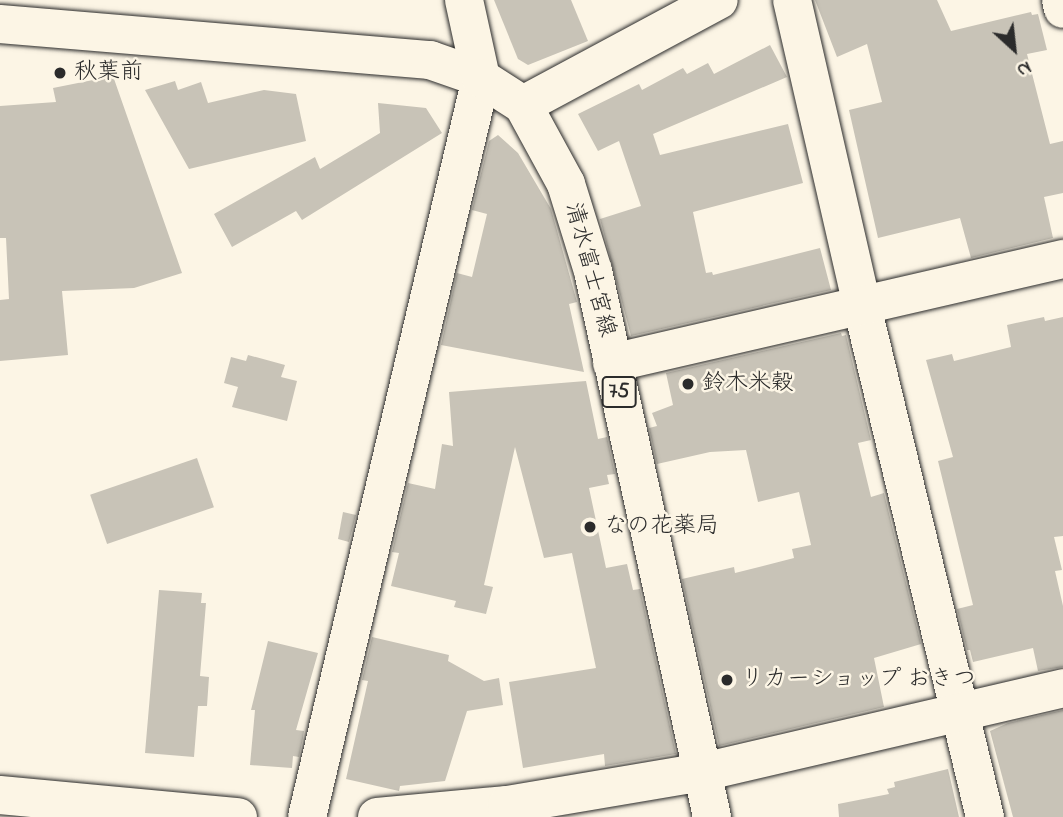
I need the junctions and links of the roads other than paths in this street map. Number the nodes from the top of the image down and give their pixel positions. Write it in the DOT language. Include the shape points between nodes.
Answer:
graph roads {
  1 [pos="464,0"];
  2 [pos="719,0"];
  3 [pos="792,0"];
  4 [pos="1061,0"];
  5 [pos="1063,9"];
  6 [pos="95,15"];
  7 [pos="0,24"];
  8 [pos="481,78"];
  9 [pos="523,105"];
  10 [pos="1063,259"];
  11 [pos="862,306"];
  12 [pos="612,363"];
  13 [pos="1063,688"];
  14 [pos="960,711"];
  15 [pos="703,772"];
  16 [pos="0,795"];
  17 [pos="507,811"];
  18 [pos="237,817"];
  19 [pos="307,817"];
  20 [pos="377,817"];
  21 [pos="712,817"];
  22 [pos="985,817"];
  1 -- 8 [label="street"];
  2 -- 9 [label="street"];
  3 -- 11 [label="street"];
  4 -- 5 [label="street"];
  6 -- 7 [label="street, 清水富士宮線"];
  6 -- 8 [label="street, 清水富士宮線" via="430,60"];
  8 -- 9 [label="street, 清水富士宮線 / 75"];
  8 -- 19 [label="street"];
  9 -- 12 [label="street, 清水富士宮線 / 75" via="566,184 593,271"];
  10 -- 11 [label="street"];
  11 -- 12 [label="street"];
  11 -- 14 [label="street"];
  12 -- 15 [label="street, 清水富士宮線 / 75"];
  13 -- 14 [label="street"];
  14 -- 15 [label="street"];
  14 -- 22 [label="street"];
  15 -- 17 [label="street"];
  15 -- 21 [label="street, 清水富士宮線 / 75"];
  16 -- 18 [label="street"];
  17 -- 20 [label="street"];
}
